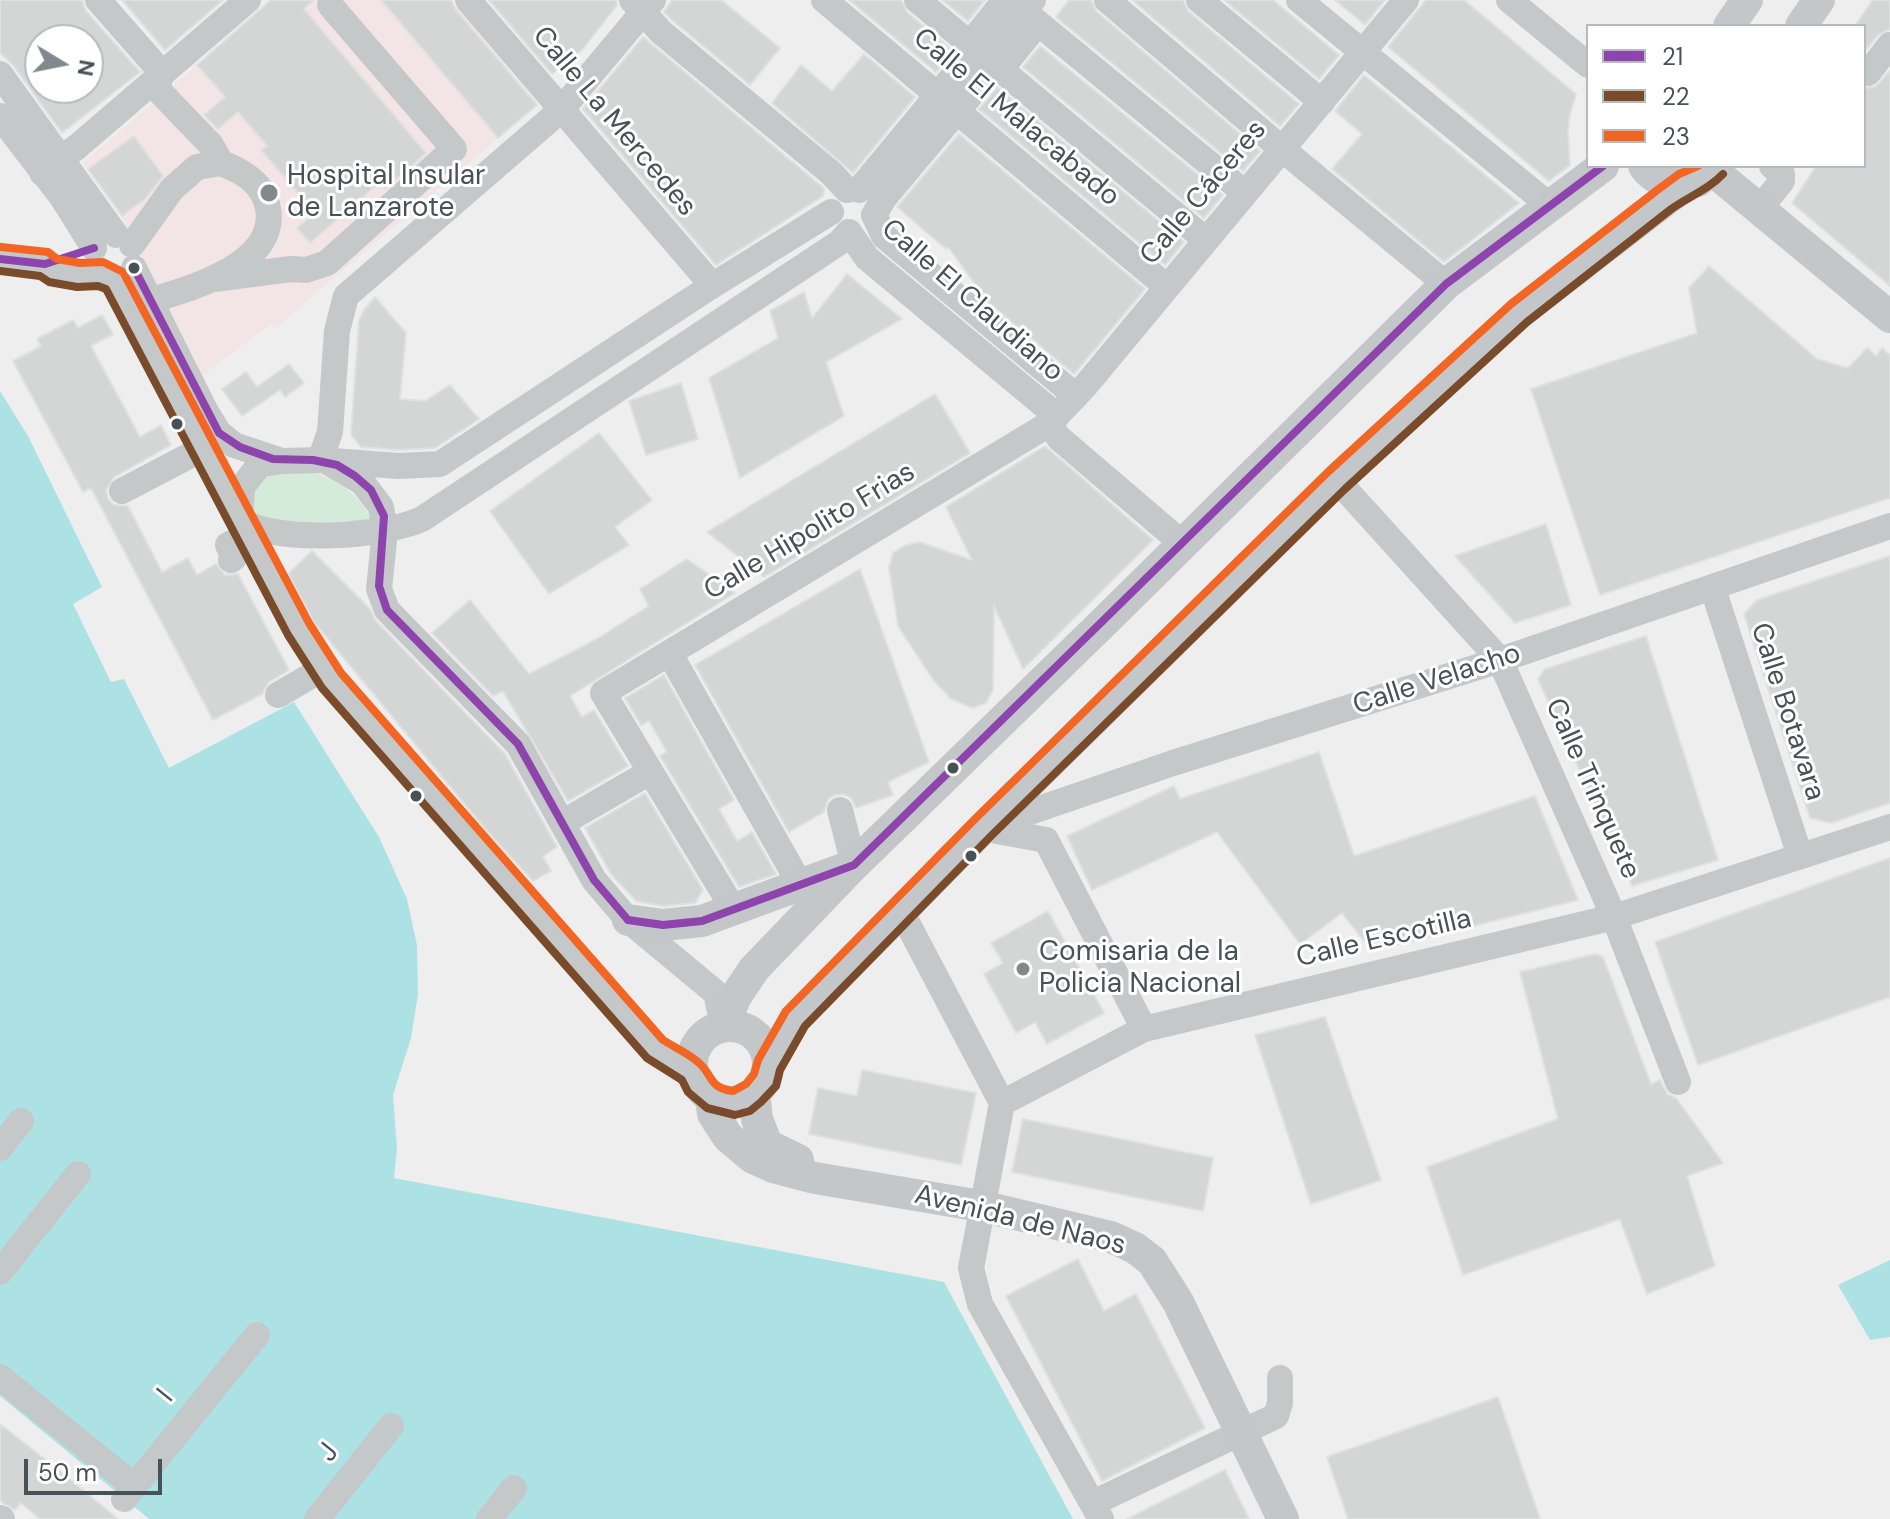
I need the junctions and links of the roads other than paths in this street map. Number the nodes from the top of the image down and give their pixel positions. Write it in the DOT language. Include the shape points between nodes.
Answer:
graph roads {
  1 [pos="98,0"];
  2 [pos="248,0"];
  3 [pos="468,0"];
  4 [pos="824,0"];
  5 [pos="917,0"];
  6 [pos="1107,0"];
  7 [pos="1199,0"];
  8 [pos="1299,0"];
  9 [pos="1406,0"];
  10 [pos="1509,0"];
  11 [pos="1747,0"];
  12 [pos="1819,0"];
  13 [pos="330,5"];
  14 [pos="643,5"];
  15 [pos="1022,7"];
  16 [pos="1730,24"];
  17 [pos="1802,24"];
  18 [pos="1890,45"];
  19 [pos="1365,52"];
  20 [pos="985,57"];
  21 [pos="1586,63"];
  22 [pos="1866,72"];
  23 [pos="162,73"];
  24 [pos="0,74"];
  25 [pos="947,102"];
  26 [pos="1322,102"];
  27 [pos="561,110"];
  28 [pos="0,116"];
  29 [pos="1282,149"];
  30 [pos="221,163"];
  31 [pos="51,166"];
  32 [pos="1600,168"];
  33 [pos="1646,168"];
  34 [pos="1774,168"];
  35 [pos="1704,173"];
  36 [pos="853,190"];
  37 [pos="1245,193"];
  38 [pos="1549,205"];
  39 [pos="1760,208"];
  40 [pos="831,212"];
  41 [pos="874,215"];
  42 [pos="266,232"];
  43 [pos="849,232"];
  44 [pos="1206,240"];
  45 [pos="0,259"];
  46 [pos="101,259"];
  47 [pos="291,269"];
  48 [pos="214,279"];
  49 [pos="1446,284"];
  50 [pos="710,287"];
  51 [pos="1167,287"];
  52 [pos="152,300"];
  53 [pos="1887,307"];
  54 [pos="1076,396"];
  55 [pos="1053,420"];
  56 [pos="204,448"];
  57 [pos="320,460"];
  58 [pos="282,461"];
  59 [pos="1337,480"];
  60 [pos="122,491"];
  61 [pos="244,524"];
  62 [pos="1890,526"];
  63 [pos="385,531"];
  64 [pos="1183,544"];
  65 [pos="231,560"];
  66 [pos="1713,589"];
  67 [pos="670,654"];
  68 [pos="1500,660"];
  69 [pos="324,668"];
  70 [pos="278,695"];
  71 [pos="650,772"];
  72 [pos="840,810"];
  73 [pos="562,823"];
  74 [pos="1890,827"];
  75 [pos="983,828"];
  76 [pos="1800,856"];
  77 [pos="854,865"];
  78 [pos="795,874"];
  79 [pos="734,910"];
  80 [pos="901,911"];
  81 [pos="1614,917"];
  82 [pos="628,920"];
  83 [pos="723,1026"];
  84 [pos="1144,1029"];
  85 [pos="762,1079"];
  86 [pos="1678,1082"];
  87 [pos="701,1085"];
  88 [pos="1002,1103"];
  89 [pos="21,1121"];
  90 [pos="0,1148"];
  91 [pos="78,1174"];
  92 [pos="836,1180"];
  93 [pos="981,1206"];
  94 [pos="0,1272"];
  95 [pos="257,1335"];
  96 [pos="0,1377"];
  97 [pos="1280,1378"];
  98 [pos="391,1426"];
  99 [pos="1241,1433"];
  100 [pos="514,1488"];
  101 [pos="1097,1511"];
  102 [pos="317,1519"];
  103 [pos="489,1519"];
  104 [pos="1283,1519"];
  1 -- 23 [label="street"];
  2 -- 23 [label="street"];
  3 -- 27 [label="street, Calle La Mercedes"];
  4 -- 25 [label="street, Calle El Malacabado"];
  5 -- 20 [label="street"];
  6 -- 29 [label="street"];
  7 -- 26 [label="street"];
  8 -- 19 [label="street"];
  9 -- 19 [label="street, Calle Cáceres"];
  10 -- 21 [label="street"];
  11 -- 16 [label="main road"];
  12 -- 17 [label="main road"];
  13 -- 47 [label="street" via="454,149 327,263"];
  14 -- 27 [label="street"];
  14 -- 36 [label="street"];
  15 -- 20 [label="street"];
  15 -- 20 [label="street"];
  15 -- 37 [label="street"];
  18 -- 22 [label="street"];
  19 -- 26 [label="street, Calle Cáceres"];
  19 -- 38 [label="street"];
  20 -- 25 [label="street" via="984,79"];
  20 -- 44 [label="street"];
  23 -- 30 [label="street" via="161,93 211,145"];
  23 -- 31 [label="street"];
  24 -- 31 [label="street"];
  25 -- 36 [label="street"];
  25 -- 41 [label="street"];
  25 -- 51 [label="street, Calle El Malacabado"];
  26 -- 29 [label="street, Calle Cáceres"];
  27 -- 50 [label="street, Calle La Mercedes"];
  27 -- 57 [label="street" via="346,296 337,331 330,432"];
  28 -- 31 [label="street"];
  29 -- 37 [label="street, Calle Cáceres"];
  29 -- 49 [label="street"];
  30 -- 42 [label="street" via="245,172 259,187 267,202"];
  30 -- 46 [label="street" via="188,169"];
  31 -- 46 [label="street"];
  31 -- 46 [label="street" via="75,239"];
  32 -- 38 [label="main road"];
  33 -- 35 [label="main road" via="1671,184"];
  34 -- 39 [label="street" via="1782,181"];
  35 -- 39 [label="main road"];
  35 -- 59 [label="main road" via="1519,313"];
  36 -- 40 [label="street" via="835,198"];
  36 -- 41 [label="street" via="872,203"];
  37 -- 44 [label="street, Calle Cáceres"];
  38 -- 49 [label="main road"];
  39 -- 53 [label="main road"];
  40 -- 43 [label="street" via="836,225"];
  40 -- 50 [label="street"];
  41 -- 43 [label="street" via="868,227"];
  41 -- 54 [label="street, Calle El Claudiano" via="884,236"];
  42 -- 47 [label="street"];
  42 -- 48 [label="street" via="248,257"];
  43 -- 55 [label="street, Calle El Claudiano" via="867,258"];
  43 -- 63 [label="street" via="476,485 422,519"];
  44 -- 51 [label="street, Calle Cáceres"];
  45 -- 46 [label="street"];
  46 -- 52 [label="street"];
  46 -- 56 [label="street"];
  47 -- 48 [label="street"];
  48 -- 52 [label="street"];
  49 -- 64 [label="main road"];
  50 -- 57 [label="street" via="440,464"];
  51 -- 54 [label="street, Calle Cáceres"];
  52 -- 58 [label="street" via="219,433 234,445"];
  54 -- 55 [label="street, Calle Cáceres"];
  55 -- 64 [label="street, Calle El Claudiano" via="1059,438"];
  55 -- 67 [label="street, Calle Hipolito Frias"];
  56 -- 60 [label="street"];
  56 -- 61 [label="street"];
  57 -- 58 [label="street"];
  57 -- 63 [label="street" via="362,482 381,507"];
  58 -- 61 [label="street" via="260,464 242,487"];
  59 -- 68 [label="street, Calle Trinquete"];
  59 -- 75 [label="main road"];
  61 -- 63 [label="street" via="291,536"];
  61 -- 65 [label="street" via="228,545"];
  61 -- 69 [label="street"];
  62 -- 66 [label="street, Calle Velacho"];
  63 -- 73 [label="street" via="379,589 387,610 518,744"];
  64 -- 77 [label="main road"];
  66 -- 68 [label="street, Calle Velacho"];
  66 -- 76 [label="street, Calle Botavara"];
  67 -- 71 [label="street, Calle Hipolito Frias" via="603,693"];
  67 -- 78 [label="street"];
  68 -- 75 [label="street, Calle Velacho"];
  68 -- 81 [label="street, Calle Trinquete"];
  69 -- 70 [label="street"];
  69 -- 87 [label="street" via="376,734 655,1049"];
  71 -- 73 [label="street"];
  71 -- 79 [label="street"];
  72 -- 77 [label="street"];
  73 -- 82 [label="street" via="594,880"];
  74 -- 76 [label="street, Calle Escotilla"];
  75 -- 80 [label="main road"];
  75 -- 84 [label="street" via="1046,840"];
  76 -- 81 [label="street, Calle Escotilla"];
  77 -- 78 [label="main road"];
  77 -- 83 [label="main road" via="754,969"];
  78 -- 79 [label="main road"];
  79 -- 82 [label="main road" via="702,921 663,925"];
  80 -- 85 [label="main road" via="795,1019"];
  80 -- 88 [label="street"];
  81 -- 84 [label="street, Calle Escotilla"];
  81 -- 86 [label="street, Calle Trinquete"];
  82 -- 83 [label="street" via="716,993"];
  83 -- 85 [label="main road" via="737,1027 762,1043"];
  83 -- 87 [label="main road" via="700,1039 694,1053"];
  84 -- 88 [label="street, Calle Escotilla"];
  85 -- 87 [label="main road" via="745,1100 734,1103"];
  85 -- 92 [label="main road, Avenida de Naos" via="757,1119 767,1145"];
  87 -- 92 [label="main road, Avenida de Naos" via="713,1114 743,1151 773,1167"];
  88 -- 93 [label="street"];
  89 -- 90 [label="street"];
  91 -- 94 [label="street"];
  92 -- 93 [label="main road, Avenida de Naos"];
  93 -- 99 [label="main road, Avenida de Naos" via="1111,1237 1152,1261 1178,1302"];
  93 -- 101 [label="street" via="971,1268 980,1304"];
  95 -- 96 [label="street, I" via="129,1492"];
  97 -- 99 [label="street" via="1276,1416"];
  98 -- 102 [label="street, J"];
  99 -- 101 [label="street"];
  99 -- 104 [label="main road, Avenida de Naos"];
  100 -- 103 [label="street"];
}
